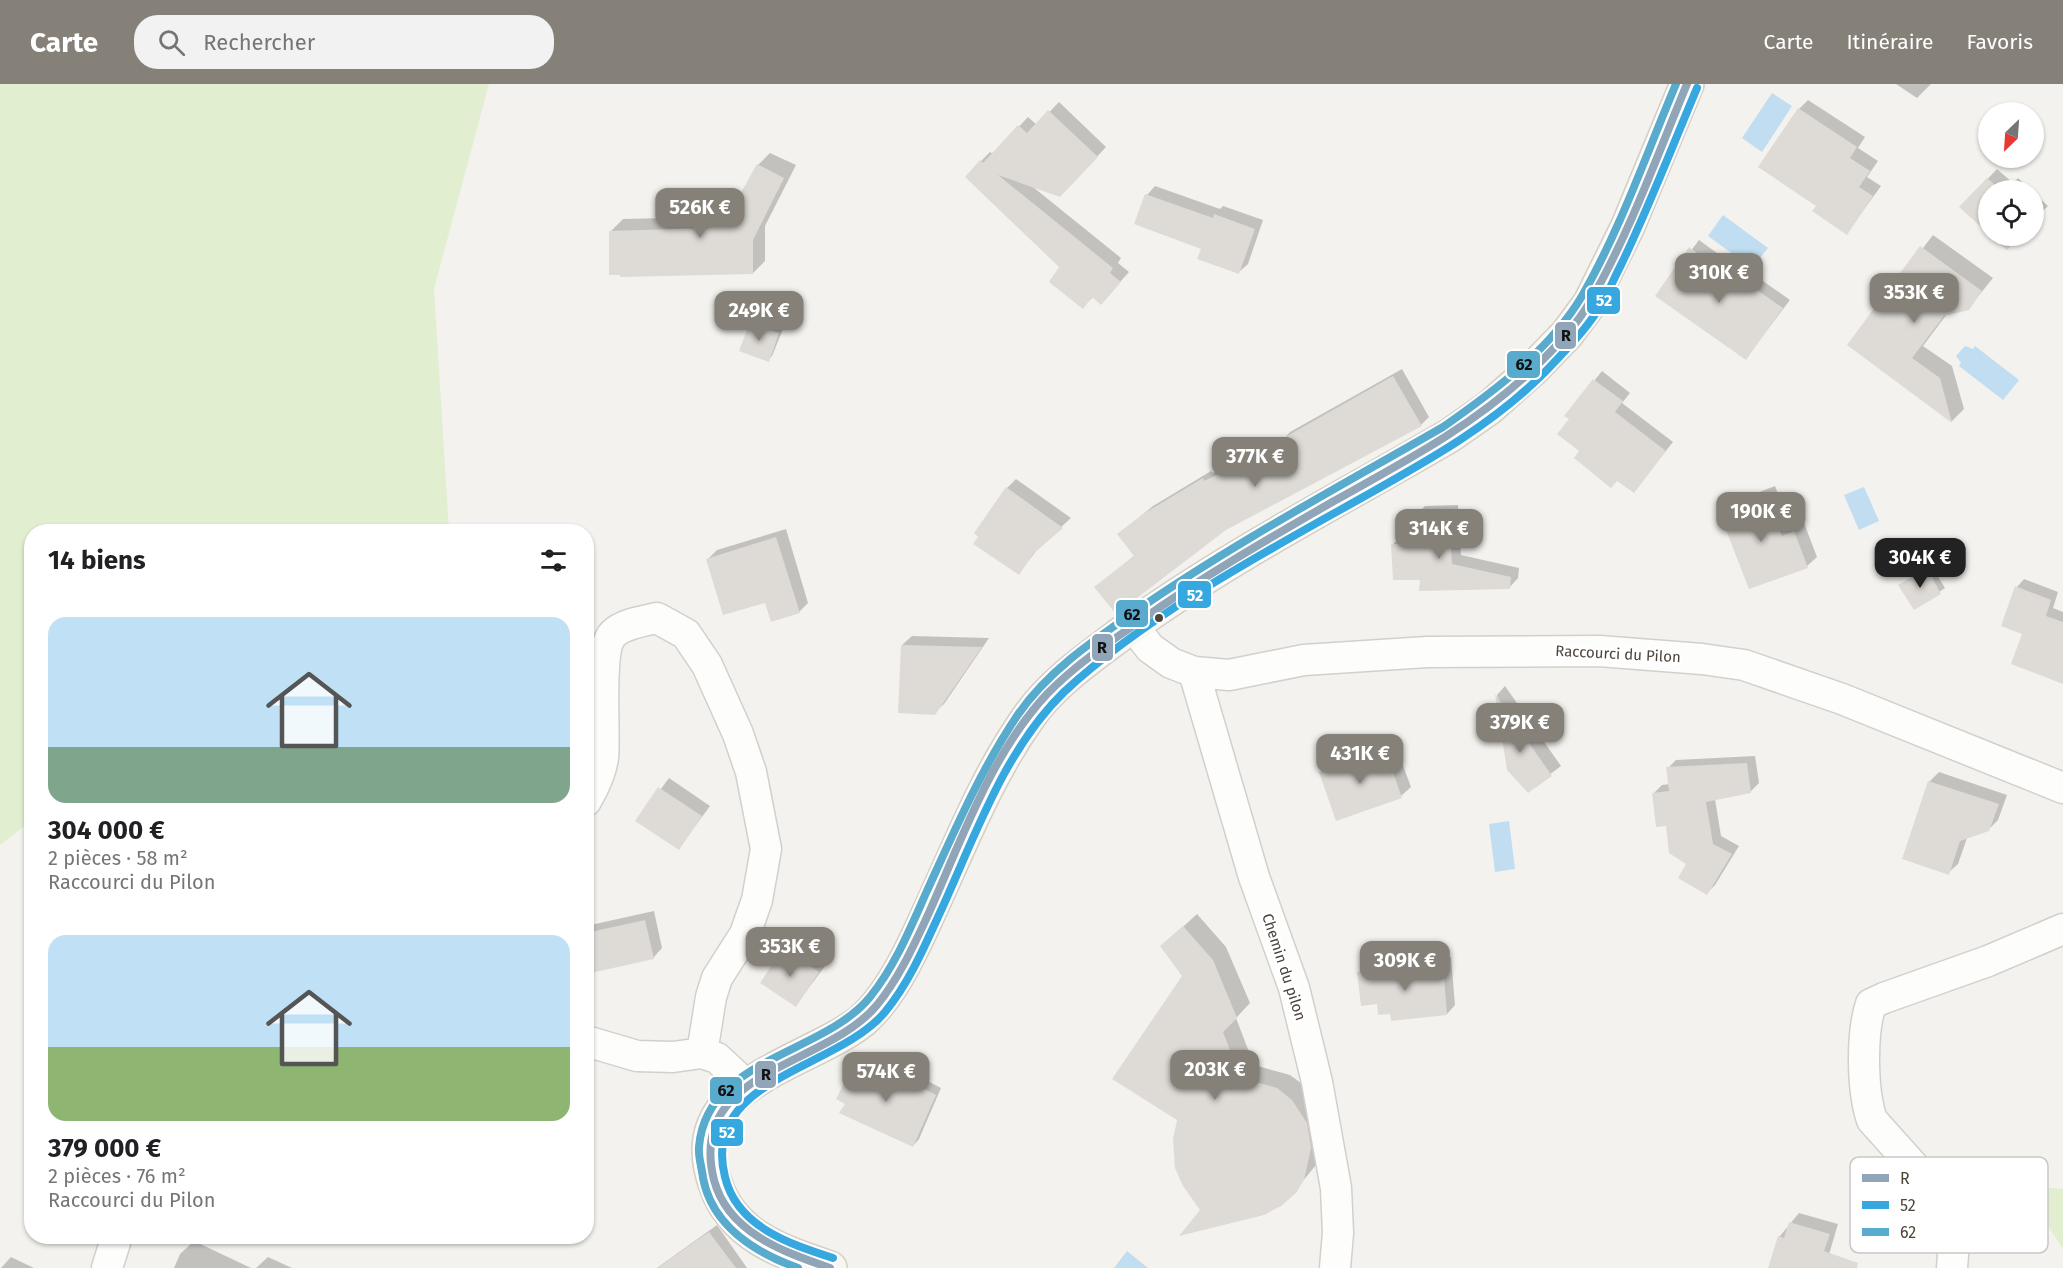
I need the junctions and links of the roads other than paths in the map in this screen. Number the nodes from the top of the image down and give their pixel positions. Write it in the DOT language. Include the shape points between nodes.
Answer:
graph roads {
  1 [pos="1687,84"];
  2 [pos="1132,626"];
  3 [pos="1194,672"];
  4 [pos="594,782"];
  5 [pos="2063,788"];
  6 [pos="2063,929"];
  7 [pos="594,1043"];
  8 [pos="702,1053"];
  9 [pos="745,1084"];
  10 [pos="1905,1157"];
  11 [pos="114,1244"];
  12 [pos="1953,1253"];
  13 [pos="107,1268"];
  14 [pos="830,1268"];
  15 [pos="1335,1268"];
  16 [pos="1952,1268"];
  1 -- 2 [label="main road" via="1602,283 1567,334 1538,364 1490,408 1449,436 1174,597"];
  2 -- 3 [label="street, Raccourci du Pilon" via="1160,656"];
  2 -- 9 [label="main road" via="1075,669 1030,714 998,762 913,946 891,986 865,1018"];
  3 -- 5 [label="street, Raccourci du Pilon" via="1229,675 1304,660 1427,652 1599,651 1702,659 1744,665 1799,683"];
  3 -- 15 [label="street, Chemin du pilon" via="1254,877 1294,988 1317,1082 1336,1188"];
  4 -- 8 [label="street" via="603,761 603,652 613,634 657,618 686,634 707,665 751,772 765,849 757,900 745,934 717,978"];
  6 -- 10 [label="street" via="1871,1004 1866,1019 1866,1102 1872,1120"];
  7 -- 8 [label="street" via="638,1056"];
  8 -- 9 [label="street" via="717,1059"];
  9 -- 14 [label="main road" via="726,1104 712,1134 711,1173 721,1202 755,1237"];
  11 -- 13 [label="street"];
  12 -- 16 [label="street"];
}
